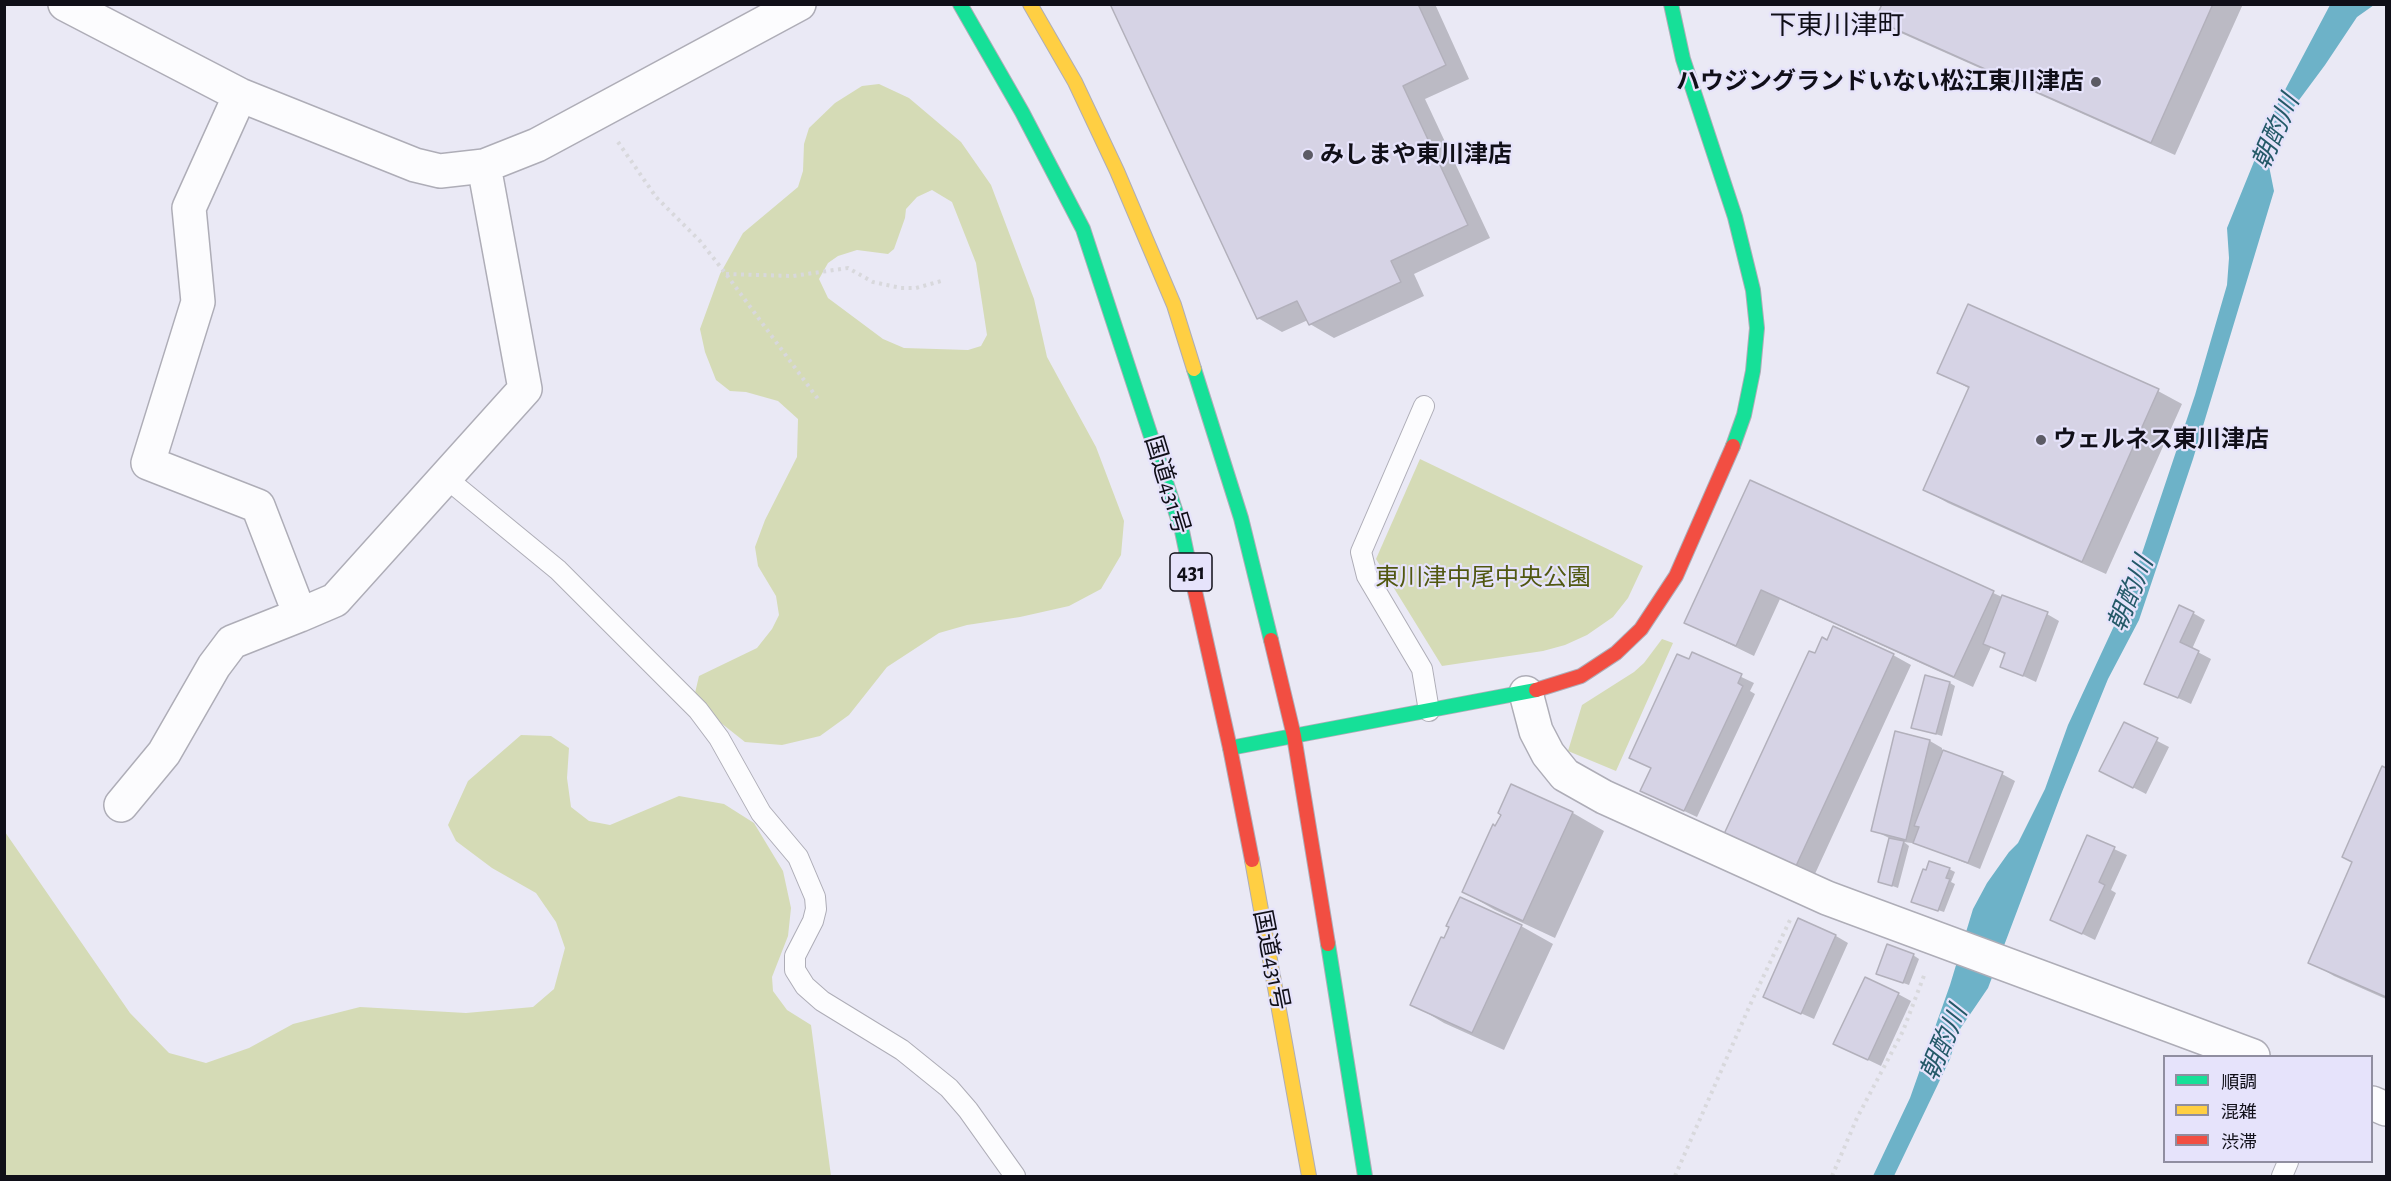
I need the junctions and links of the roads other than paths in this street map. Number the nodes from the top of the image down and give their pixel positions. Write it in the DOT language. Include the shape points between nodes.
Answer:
graph roads {
  1 [pos="65,4"];
  2 [pos="799,4"];
  3 [pos="960,4"];
  4 [pos="1030,4"];
  5 [pos="1671,4"];
  6 [pos="240,95"];
  7 [pos="484,166"];
  8 [pos="1424,406"];
  9 [pos="446,478"];
  10 [pos="300,615"];
  11 [pos="1526,693"];
  12 [pos="1429,711"];
  13 [pos="1294,736"];
  14 [pos="1230,748"];
  15 [pos="121,805"];
  16 [pos="2250,1055"];
  17 [pos="1015,1176"];
  18 [pos="1309,1176"];
  19 [pos="1365,1176"];
  1 -- 6 [label="street"];
  2 -- 7 [label="street" via="600,113"];
  3 -- 14 [label="main road, 国道431号 / 431" via="1083,230 1182,531"];
  4 -- 13 [label="main road" via="1075,82 1174,305 1241,518"];
  5 -- 11 [label="main road" via="1683,59 1735,217 1753,290 1757,327 1753,371 1729,458 1676,576 1641,629 1616,653 1581,675"];
  6 -- 7 [label="street" via="415,165 440,171"];
  6 -- 10 [label="street" via="189,208 198,302 148,464 258,506"];
  7 -- 9 [label="street" via="525,389"];
  8 -- 12 [label="lane" via="1360,552 1367,576 1422,669"];
  9 -- 10 [label="street" via="335,600"];
  9 -- 17 [label="lane" via="558,570 698,710 719,738 761,813 798,857 815,897 813,921 795,956 795,970 822,1001 902,1050 949,1088"];
  10 -- 15 [label="street" via="232,642 164,753"];
  11 -- 12 [label="main road"];
  11 -- 16 [label="street" via="1536,731 1548,754 1565,775 1604,797 1805,888"];
  12 -- 13 [label="main road"];
  13 -- 14 [label="main road"];
  13 -- 19 [label="main road"];
  14 -- 18 [label="main road, 国道431号 / 431"];
}
